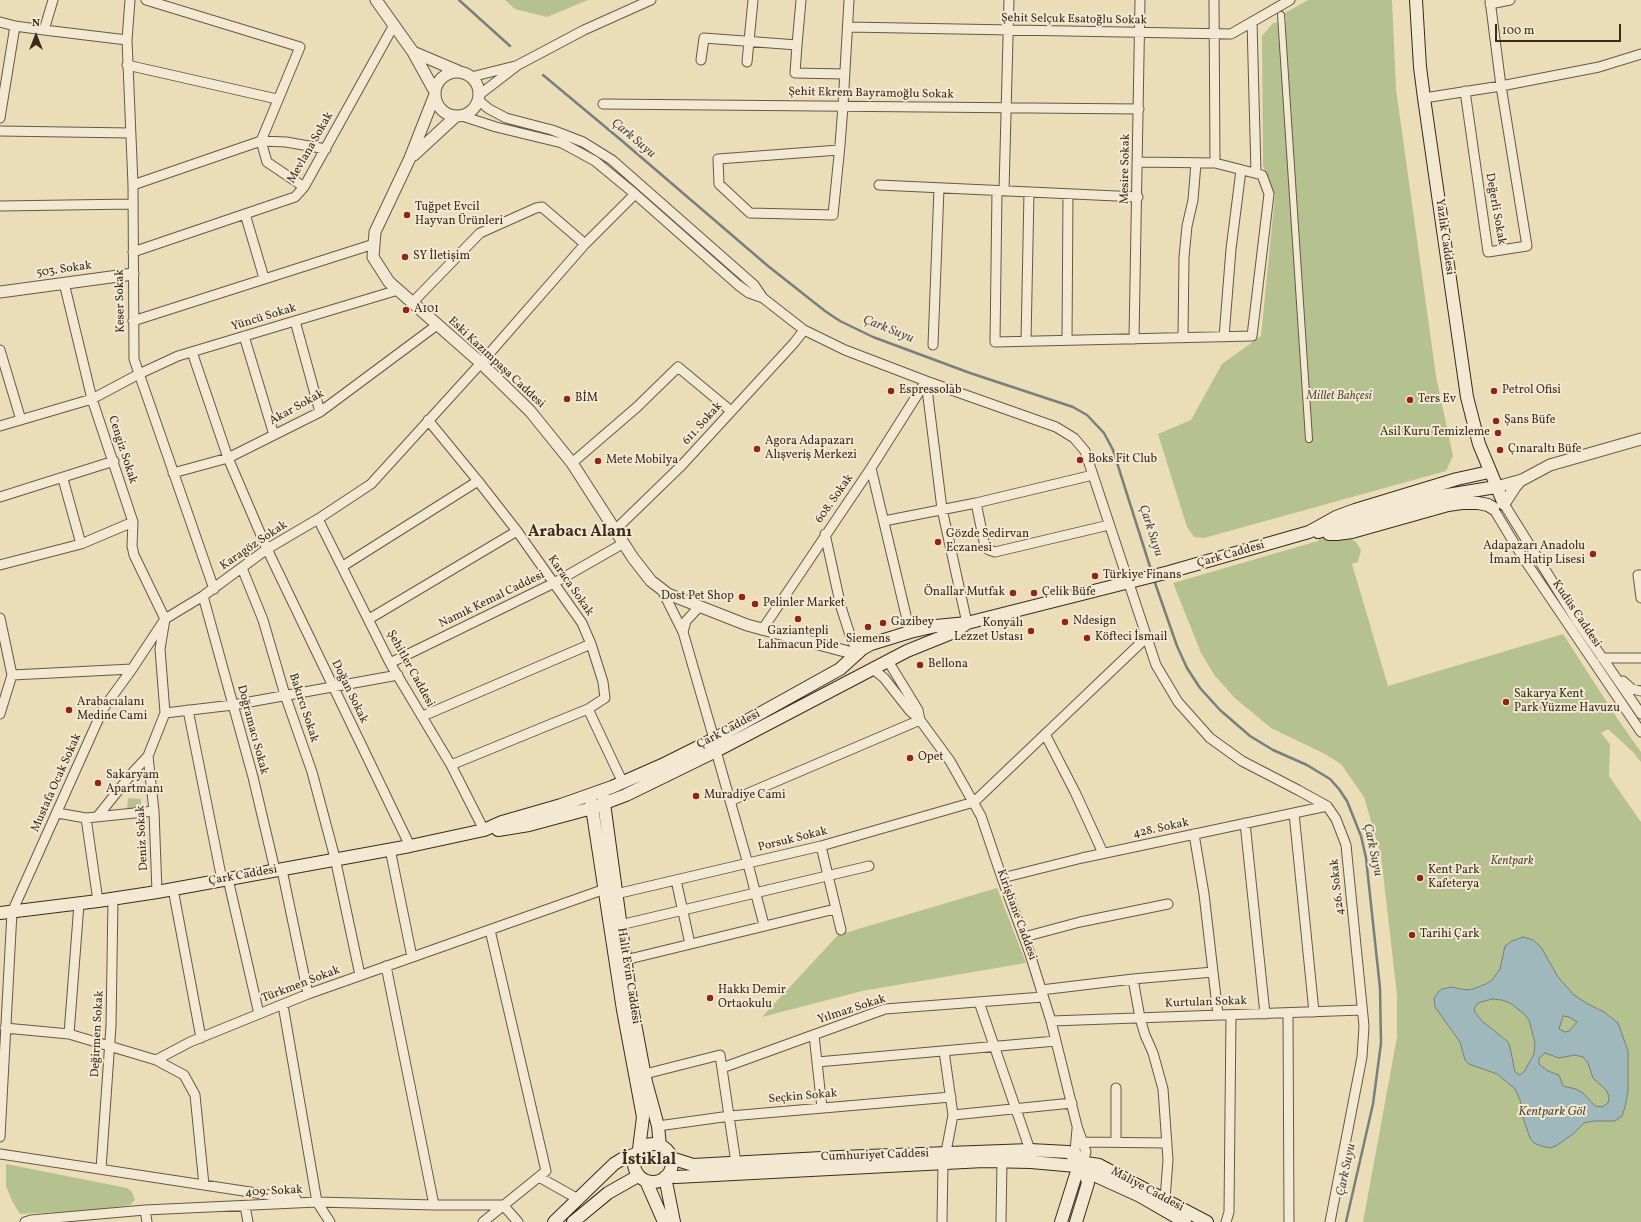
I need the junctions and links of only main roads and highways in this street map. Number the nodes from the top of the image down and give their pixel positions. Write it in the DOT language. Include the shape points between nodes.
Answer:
graph roads {
  1 [pos="1416,0"];
  2 [pos="1489,472"];
  3 [pos="1492,488"];
  4 [pos="1504,504"];
  5 [pos="1315,532"];
  6 [pos="967,623"];
  7 [pos="871,644"];
  8 [pos="857,653"];
  9 [pos="888,661"];
  10 [pos="873,669"];
  11 [pos="715,745"];
  12 [pos="602,791"];
  13 [pos="590,795"];
  14 [pos="605,804"];
  15 [pos="592,808"];
  16 [pos="484,830"];
  17 [pos="612,890"];
  18 [pos="6,912"];
  19 [pos="660,1146"];
  20 [pos="638,1152"];
  21 [pos="671,1158"];
  22 [pos="944,1158"];
  23 [pos="1081,1163"];
  24 [pos="666,1176"];
  25 [pos="642,1178"];
  26 [pos="554,1222"];
  27 [pos="573,1222"];
  28 [pos="664,1222"];
  29 [pos="674,1222"];
  30 [pos="1061,1222"];
  31 [pos="1076,1222"];
  32 [pos="1185,1222"];
  33 [pos="1207,1222"];
  1 -- 2 [label="main road, Yazlık Caddesi" via="1424,98 1467,397 1478,444"];
  2 -- 3 [label="main road"];
  2 -- 5 [label="main road, Çark Caddesi" via="1355,510 1336,517"];
  3 -- 4 [label="main road"];
  3 -- 5 [label="main road, Çark Caddesi" via="1429,498"];
  3 -- 5 [label="main road" via="1493,508 1478,503 1462,503 1352,532"];
  5 -- 6 [label="main road, Çark Caddesi" via="1132,582"];
  6 -- 7 [label="main road, Çark Caddesi" via="936,626"];
  6 -- 9 [label="main road, Çark Caddesi" via="954,632"];
  7 -- 8 [label="main road, Çark Caddesi"];
  7 -- 9 [label="main road" via="881,650"];
  8 -- 10 [label="main road" via="858,662"];
  8 -- 11 [label="main road, Çark Caddesi" via="840,669"];
  9 -- 10 [label="main road, Çark Caddesi"];
  10 -- 11 [label="main road, Çark Caddesi"];
  11 -- 12 [label="main road, Çark Caddesi"];
  11 -- 14 [label="main road, Çark Caddesi" via="649,785"];
  12 -- 13 [label="main road, Çark Caddesi"];
  12 -- 14 [label="main road, Halit Evin Caddesi"];
  13 -- 15 [label="main road, Halit Evin Caddesi"];
  13 -- 16 [label="main road, Çark Caddesi"];
  14 -- 15 [label="main road, Çark Caddesi"];
  14 -- 17 [label="main road, Halit Evin Caddesi"];
  15 -- 16 [label="main road, Çark Caddesi" via="504,830"];
  15 -- 17 [label="main road, Halit Evin Caddesi"];
  16 -- 18 [label="main road, Çark Caddesi" via="157,892 98,902"];
  17 -- 19 [label="main road, Halit Evin Caddesi"];
  17 -- 20 [label="main road, Halit Evin Caddesi" via="623,1010 643,1117"];
  19 -- 20 [label="main road" via="651,1144"];
  19 -- 21 [label="main road" via="667,1150"];
  20 -- 25 [label="main road" via="634,1165"];
  20 -- 26 [label="main road" via="614,1164"];
  21 -- 22 [label="main road, Cumhuriyet Caddesi" via="693,1165 840,1156"];
  21 -- 24 [label="main road" via="671,1167"];
  22 -- 23 [label="main road, Cumhuriyet Caddesi"];
  22 -- 23 [label="main road, Cumhuriyet Caddesi" via="1030,1150 1068,1152"];
  22 -- 24 [label="main road, Cumhuriyet Caddesi"];
  23 -- 30 [label="main road, Kirişhane Caddesi"];
  23 -- 31 [label="main road, Kirişhane Caddesi" via="1088,1183"];
  23 -- 32 [label="main road, Maliye Caddesi" via="1096,1176 1140,1196"];
  23 -- 33 [label="main road, Maliye Caddesi" via="1099,1165"];
  24 -- 25 [label="main road" via="656,1182"];
  24 -- 29 [label="main road"];
  25 -- 27 [label="main road" via="608,1193"];
  25 -- 28 [label="main road"];
}
